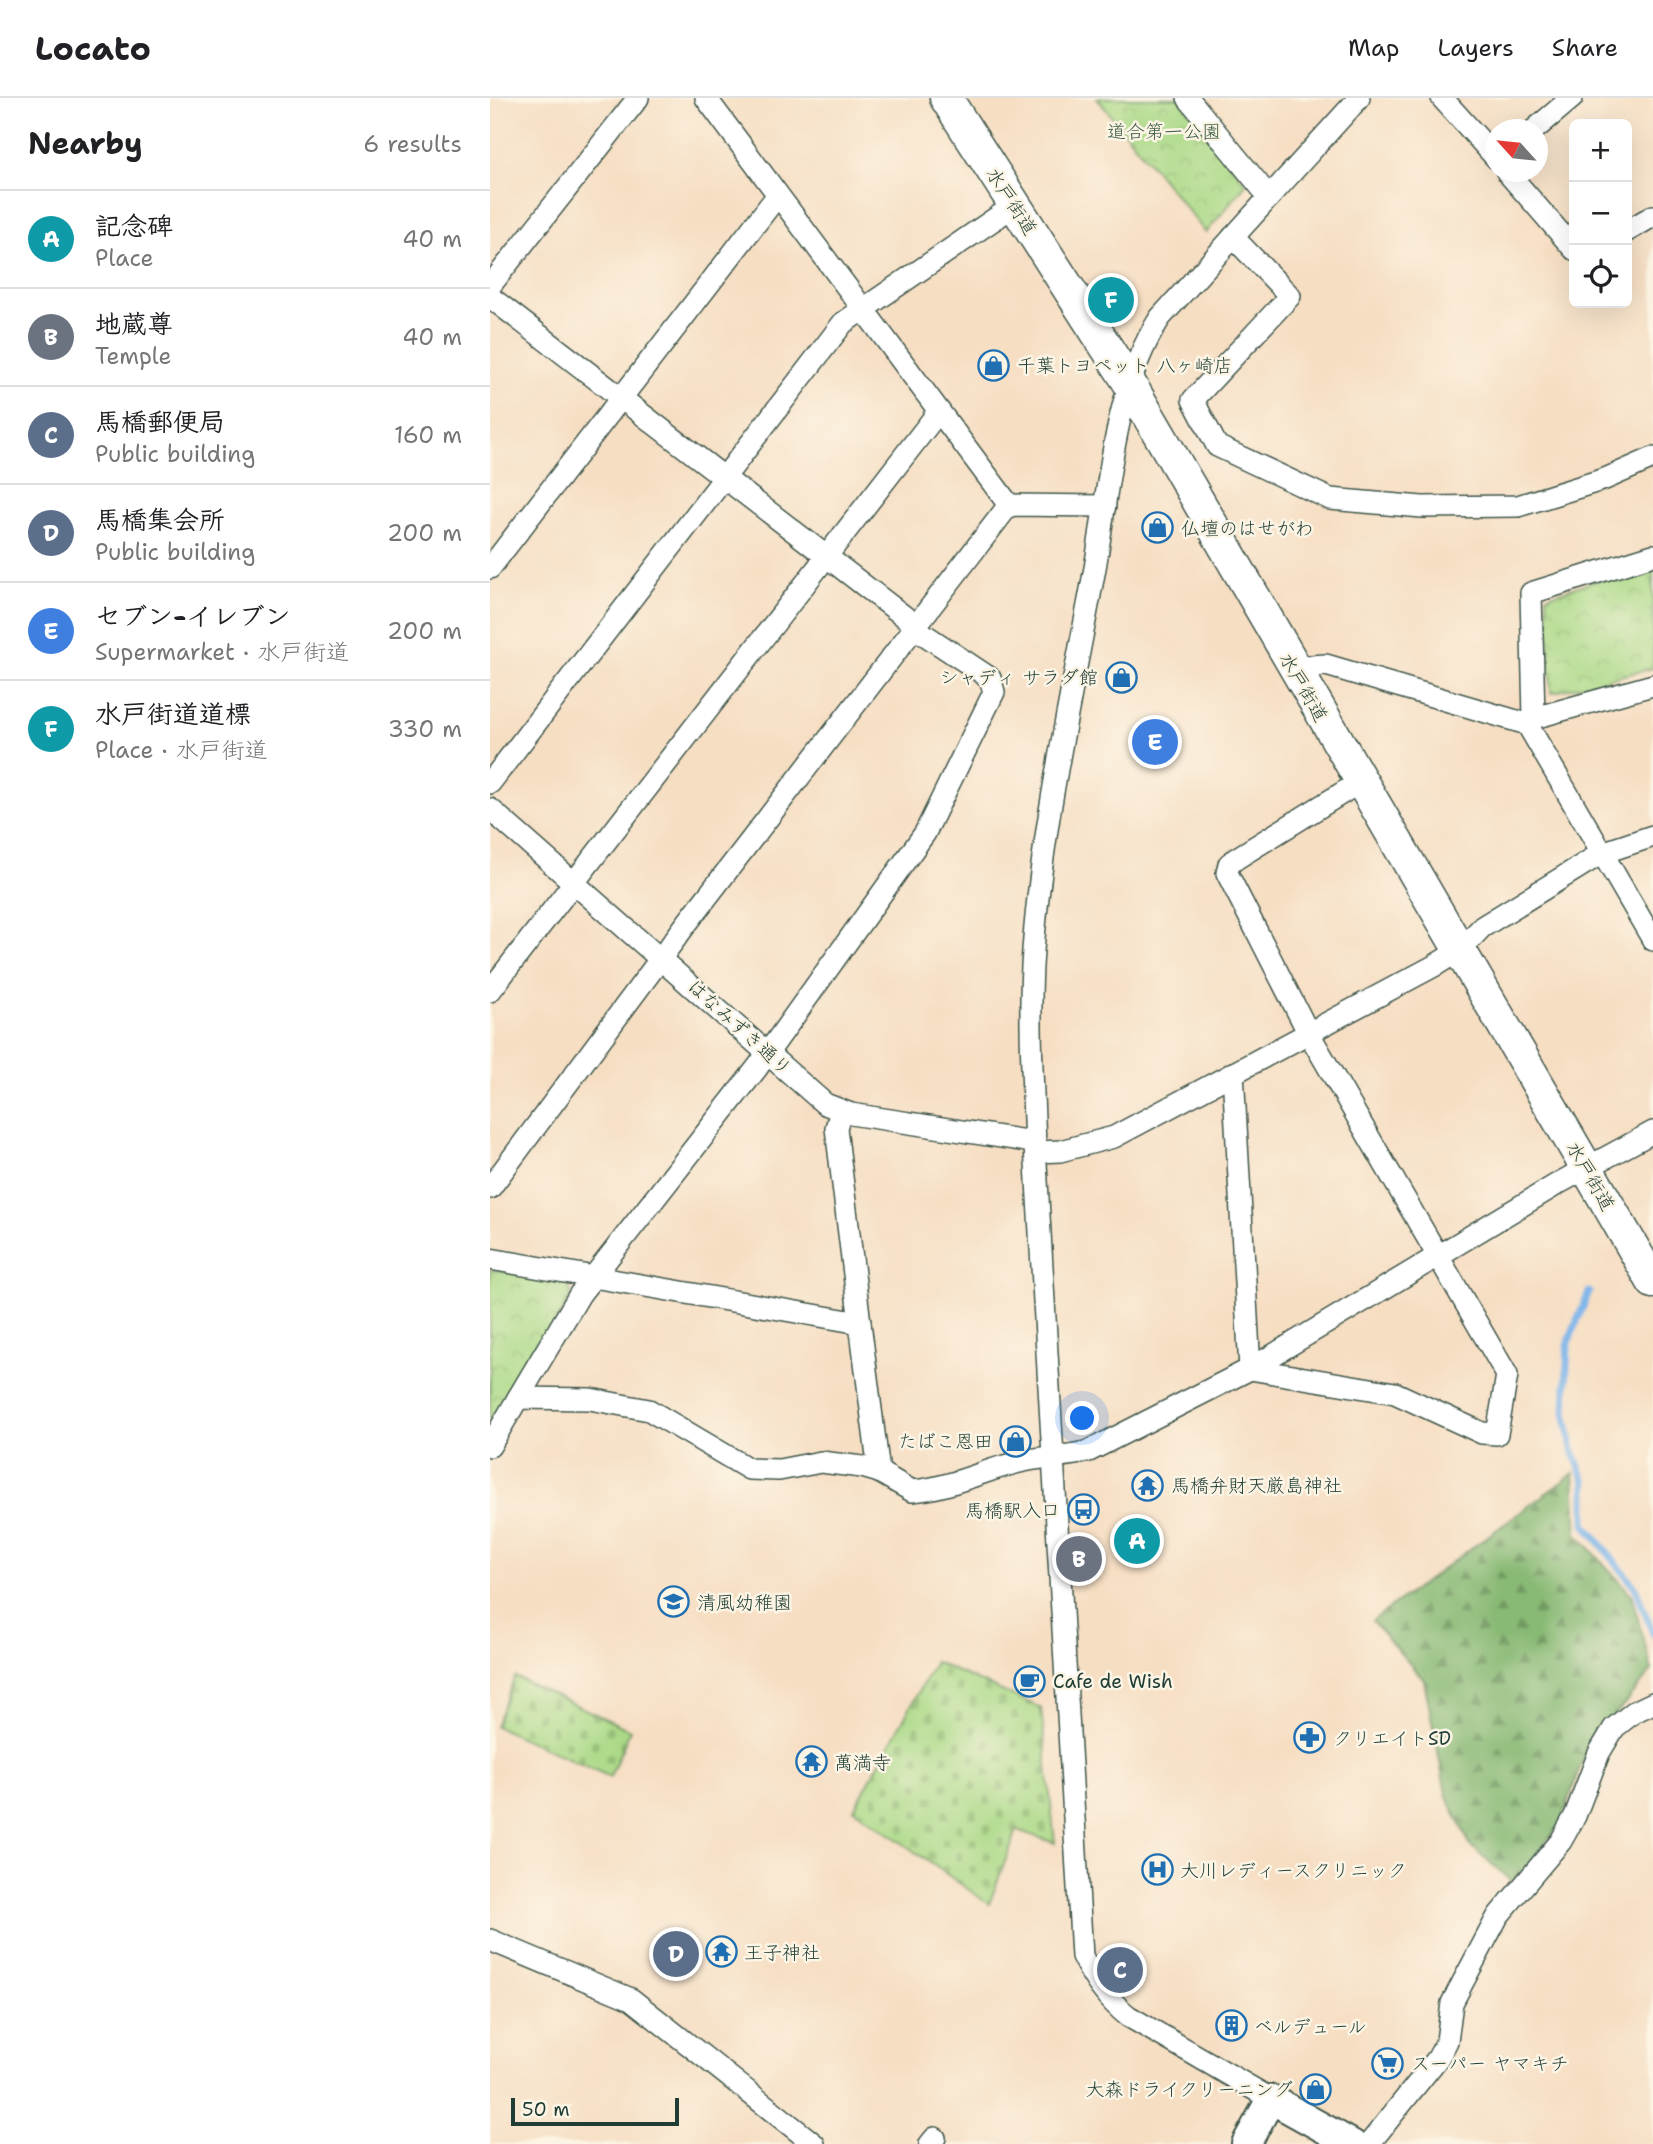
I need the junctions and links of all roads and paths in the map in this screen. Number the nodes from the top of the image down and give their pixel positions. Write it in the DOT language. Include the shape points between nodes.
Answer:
graph roads {
  1 [pos="638,98"];
  2 [pos="706,98"];
  3 [pos="947,98"];
  4 [pos="1188,98"];
  5 [pos="1359,98"];
  6 [pos="1442,98"];
  7 [pos="1572,98"];
  8 [pos="1547,119"];
  9 [pos="1485,146"];
  10 [pos="1516,182"];
  11 [pos="777,196"];
  12 [pos="1269,197"];
  13 [pos="1015,205"];
  14 [pos="1653,216"];
  15 [pos="1632,228"];
  16 [pos="1233,237"];
  17 [pos="1570,245"];
  18 [pos="490,286"];
  19 [pos="490,297"];
  20 [pos="864,307"];
  21 [pos="1130,384"];
  22 [pos="620,399"];
  23 [pos="939,411"];
  24 [pos="1653,458"];
  25 [pos="724,479"];
  26 [pos="1009,505"];
  27 [pos="1105,506"];
  28 [pos="1653,555"];
  29 [pos="825,558"];
  30 [pos="490,568"];
  31 [pos="917,628"];
  32 [pos="1293,667"];
  33 [pos="1653,685"];
  34 [pos="1530,721"];
  35 [pos="1360,782"];
  36 [pos="490,783"];
  37 [pos="490,809"];
  38 [pos="1653,836"];
  39 [pos="1602,853"];
  40 [pos="574,882"];
  41 [pos="1653,940"];
  42 [pos="1460,950"];
  43 [pos="662,958"];
  44 [pos="490,991"];
  45 [pos="1308,1032"];
  46 [pos="768,1053"];
  47 [pos="1233,1073"];
  48 [pos="841,1111"];
  49 [pos="1653,1132"];
  50 [pos="1035,1146"];
  51 [pos="1587,1167"];
  52 [pos="490,1188"];
  53 [pos="1437,1256"];
  54 [pos="490,1259"];
  55 [pos="596,1276"];
  56 [pos="1653,1282"];
  57 [pos="860,1324"];
  58 [pos="1250,1369"];
  59 [pos="518,1398"];
  60 [pos="490,1446"];
  61 [pos="1052,1459"];
  62 [pos="878,1472"];
  63 [pos="1651,1707"];
  64 [pos="490,1940"];
  65 [pos="1271,2099"];
  66 [pos="814,2144"];
  67 [pos="1247,2144"];
  68 [pos="1352,2144"];
  69 [pos="1369,2144"];
  1 -- 18 [label="street"];
  2 -- 11 [label="street"];
  3 -- 13 [label="highway, 水戸街道"];
  4 -- 12 [label="street"];
  5 -- 12 [label="street"];
  6 -- 9 [label="street"];
  7 -- 8 [label="street"];
  10 -- 17 [label="street"];
  11 -- 20 [label="street"];
  11 -- 22 [label="street"];
  12 -- 16 [label="street"];
  13 -- 20 [label="street"];
  13 -- 21 [label="highway, 水戸街道"];
  14 -- 15 [label="street"];
  16 -- 21 [label="street" via="1160,318"];
  16 -- 24 [label="street" via="1290,296 1193,400 1217,446 1330,499 1422,507 1518,506 1605,479"];
  19 -- 22 [label="street"];
  20 -- 23 [label="street"];
  20 -- 25 [label="street" via="844,323"];
  21 -- 27 [label="street"];
  21 -- 32 [label="highway, 水戸街道"];
  22 -- 25 [label="street"];
  22 -- 30 [label="street"];
  23 -- 26 [label="street"];
  23 -- 29 [label="street"];
  25 -- 29 [label="street"];
  25 -- 36 [label="street"];
  26 -- 27 [label="street"];
  26 -- 31 [label="street"];
  27 -- 50 [label="street" via="1043,863 1031,1023"];
  28 -- 34 [label="street" via="1531,593"];
  29 -- 31 [label="street"];
  29 -- 40 [label="street"];
  31 -- 43 [label="street"];
  31 -- 46 [label="street" via="990,678 994,692 925,833"];
  32 -- 34 [label="street" via="1326,665"];
  32 -- 35 [label="highway, 水戸街道"];
  33 -- 34 [label="street"];
  34 -- 39 [label="street"];
  35 -- 42 [label="highway, 水戸街道"];
  35 -- 45 [label="street" via="1237,858 1227,873"];
  37 -- 40 [label="street, はなみずき通り"];
  38 -- 39 [label="street"];
  39 -- 41 [label="street"];
  39 -- 42 [label="street" via="1482,927"];
  40 -- 43 [label="street, はなみずき通り"];
  40 -- 44 [label="street"];
  42 -- 45 [label="street"];
  42 -- 51 [label="highway, 水戸街道"];
  43 -- 46 [label="street, はなみずき通り"];
  43 -- 52 [label="street"];
  45 -- 47 [label="street"];
  45 -- 53 [label="street"];
  46 -- 48 [label="street, はなみずき通り" via="825,1104"];
  46 -- 55 [label="street"];
  47 -- 50 [label="street, はなみずき通り" via="1114,1137 1060,1152 1037,1152"];
  47 -- 58 [label="street"];
  48 -- 50 [label="street, はなみずき通り" via="1033,1142"];
  48 -- 57 [label="street" via="836,1128"];
  49 -- 51 [label="street"];
  50 -- 61 [label="street"];
  51 -- 53 [label="street"];
  51 -- 56 [label="highway, 水戸街道"];
  53 -- 58 [label="street"];
  53 -- 58 [label="street" via="1507,1375 1497,1434 1482,1433 1395,1393"];
  54 -- 55 [label="street"];
  55 -- 57 [label="street"];
  55 -- 59 [label="street" via="580,1294"];
  57 -- 62 [label="street"];
  58 -- 61 [label="street" via="1089,1451"];
  59 -- 60 [label="street"];
  59 -- 62 [label="street" via="590,1399 649,1410 748,1469 779,1470 821,1462"];
  61 -- 62 [label="street" via="1028,1460 959,1483 912,1491"];
  61 -- 65 [label="street" via="1083,1956 1093,1978 1128,2016"];
  63 -- 69 [label="street" via="1634,1712 1614,1728 1561,1841 1498,1916 1464,1979 1452,2003 1447,2041 1438,2058"];
  64 -- 66 [label="street" via="631,1999"];
  65 -- 67 [label="main road"];
  65 -- 68 [label="main road"];
}
